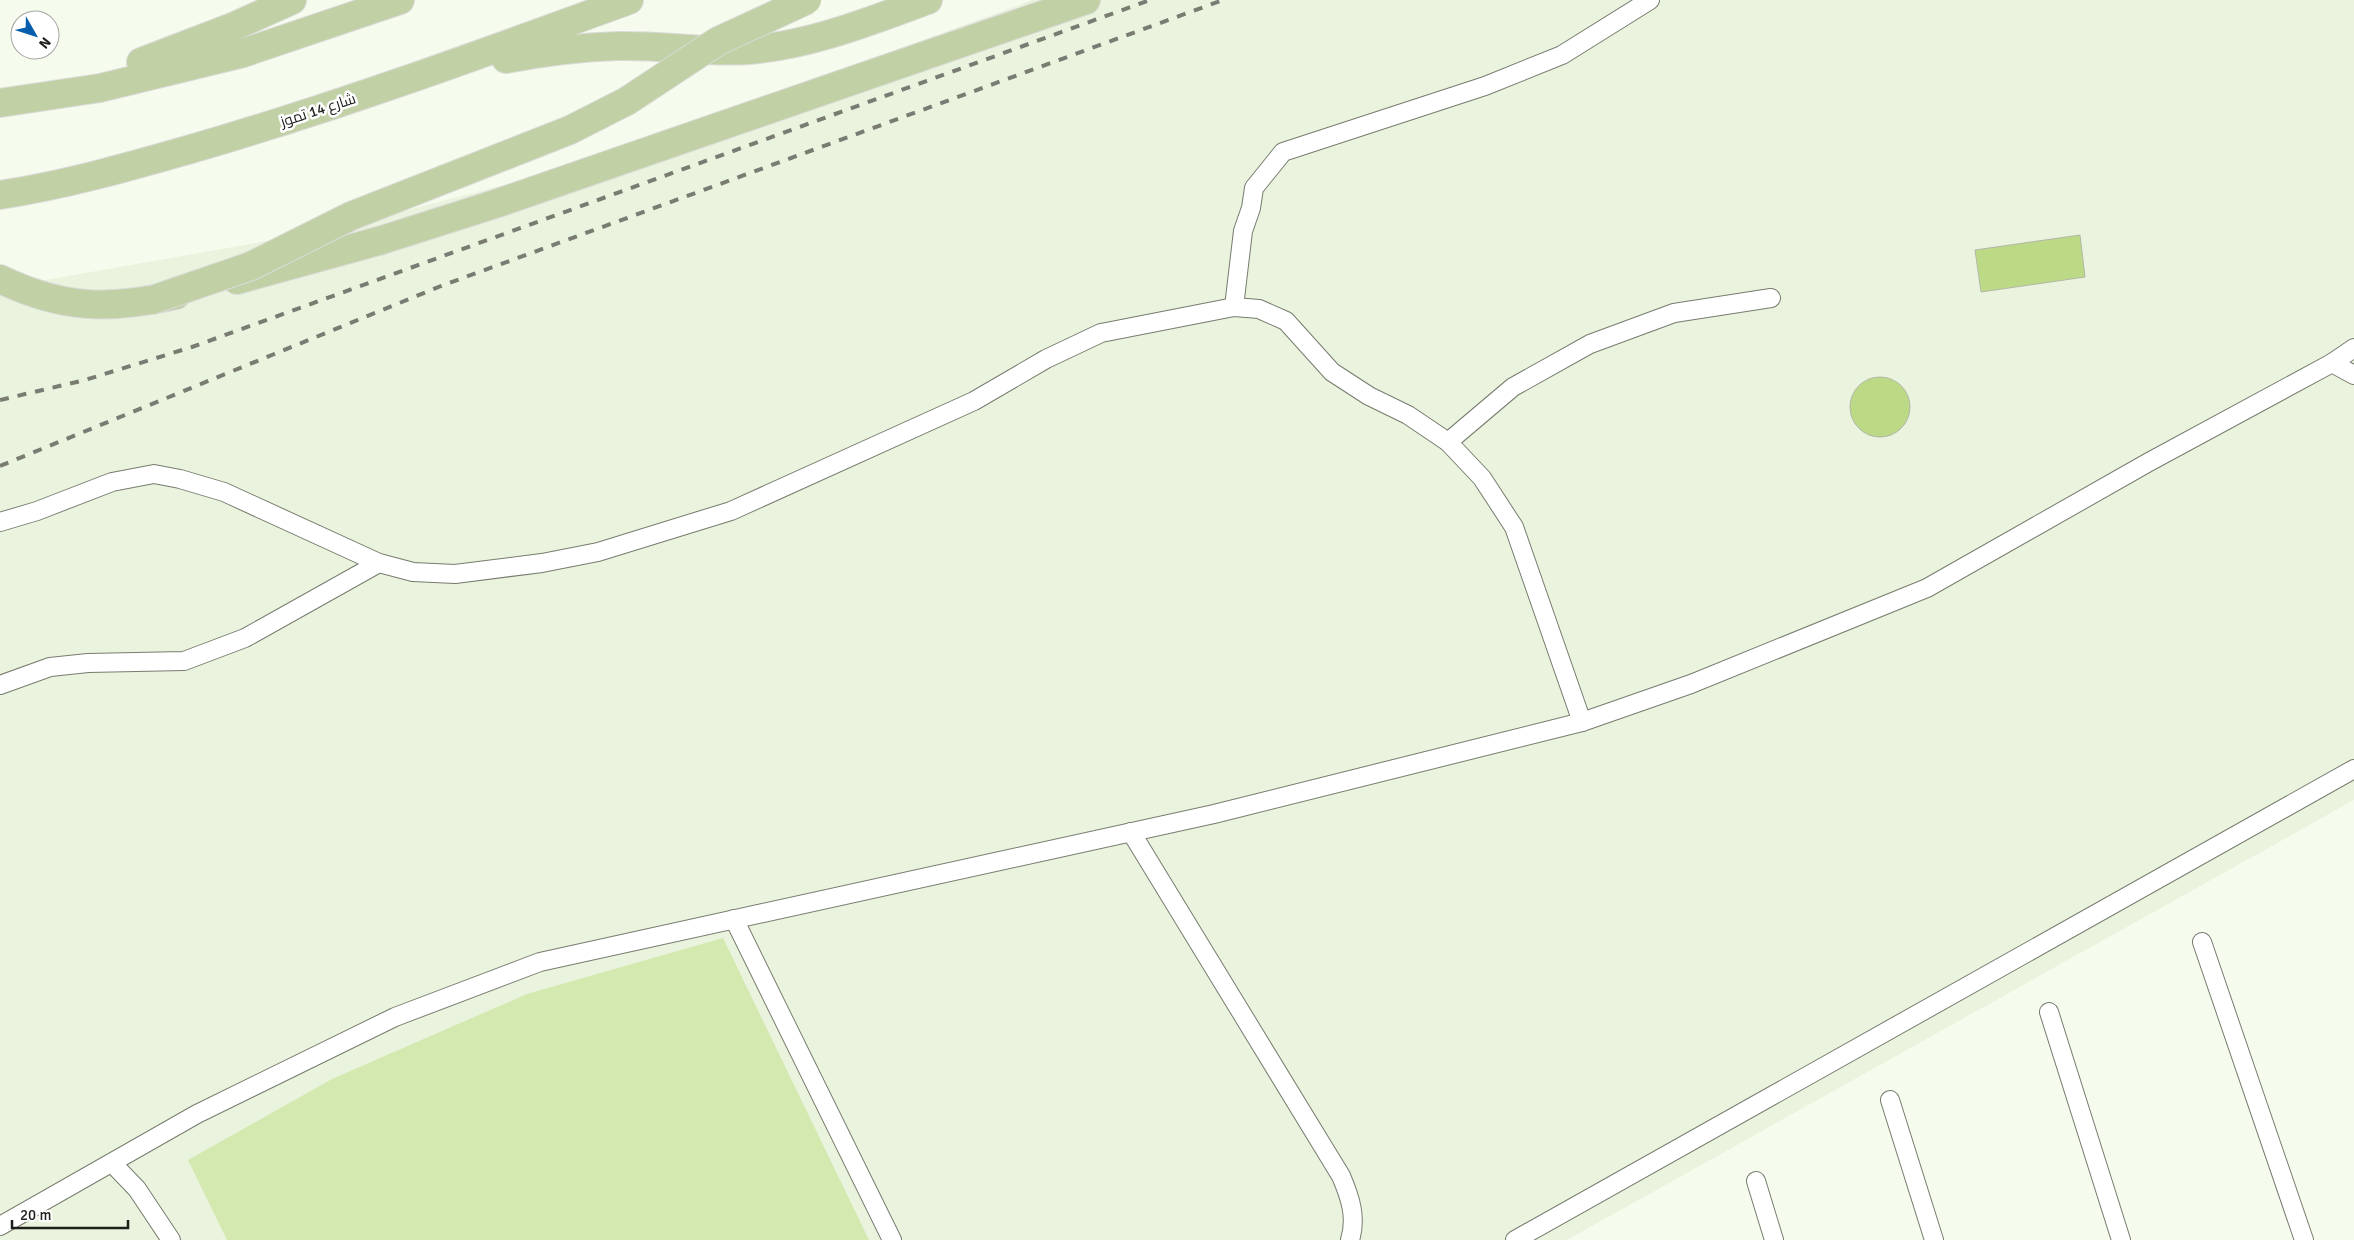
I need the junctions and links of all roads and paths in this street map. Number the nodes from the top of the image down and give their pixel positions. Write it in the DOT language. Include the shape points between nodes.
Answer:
graph roads {
  1 [pos="292,0"];
  2 [pos="400,0"];
  3 [pos="629,0"];
  4 [pos="807,0"];
  5 [pos="928,0"];
  6 [pos="1086,0"];
  7 [pos="1650,0"];
  8 [pos="377,91"];
  9 [pos="0,99"];
  10 [pos="0,103"];
  11 [pos="0,195"];
  12 [pos="0,279"];
  13 [pos="1772,298"];
  14 [pos="152,300"];
  15 [pos="1234,307"];
  16 [pos="2354,348"];
  17 [pos="2332,363"];
  18 [pos="2354,375"];
  19 [pos="1448,442"];
  20 [pos="0,522"];
  21 [pos="378,563"];
  22 [pos="0,685"];
  23 [pos="1582,722"];
  24 [pos="2354,769"];
  25 [pos="1131,832"];
  26 [pos="734,919"];
  27 [pos="2202,942"];
  28 [pos="2049,1012"];
  29 [pos="1890,1100"];
  30 [pos="112,1163"];
  31 [pos="1756,1181"];
  32 [pos="0,1226"];
  33 [pos="171,1240"];
  34 [pos="892,1240"];
  35 [pos="1350,1240"];
  36 [pos="1515,1240"];
  37 [pos="1774,1240"];
  38 [pos="1934,1240"];
  39 [pos="2121,1240"];
  40 [pos="2304,1240"];
  1 -- 9 [label="main road" via="160,56 77,82"];
  2 -- 10 [label="main road" via="240,54 100,88"];
  3 -- 8 [label="main road, شارع 14 تموز"];
  4 -- 14 [label="main road, bridge" via="718,41 627,101 570,130 360,212 251,266"];
  5 -- 8 [label="main road" via="798,43 749,50 690,51 620,46 548,51 471,66"];
  6 -- 14 [label="main road, bridge" via="495,204 282,268"];
  7 -- 15 [label="lane" via="1562,55 1485,86 1283,152 1254,188 1243,231"];
  8 -- 11 [label="main road, شارع 14 تموز" via="258,130 100,175"];
  12 -- 14 [label="main road" via="30,294 70,303 112,305"];
  13 -- 19 [label="lane" via="1674,314 1590,344 1513,387"];
  15 -- 19 [label="lane" via="1259,309 1286,321 1332,372"];
  15 -- 21 [label="lane" via="1101,333 1046,359 974,401 731,511 598,552 455,574 413,572"];
  16 -- 17 [label="lane"];
  17 -- 18 [label="lane"];
  17 -- 23 [label="lane" via="1927,588 1691,684"];
  19 -- 23 [label="lane" via="1482,478 1514,527"];
  20 -- 21 [label="lane" via="112,482 154,474 224,492"];
  21 -- 22 [label="lane" via="245,638 184,662 88,663 50,667"];
  23 -- 25 [label="lane"];
  24 -- 36 [label="lane"];
  25 -- 26 [label="lane"];
  25 -- 35 [label="lane" via="1342,1176 1351,1200 1353,1229"];
  26 -- 30 [label="lane" via="540,962 395,1017 197,1114"];
  26 -- 34 [label="lane"];
  27 -- 40 [label="lane"];
  28 -- 39 [label="lane"];
  29 -- 38 [label="lane"];
  30 -- 32 [label="lane"];
  30 -- 33 [label="lane" via="137,1189"];
  31 -- 37 [label="lane"];
}
